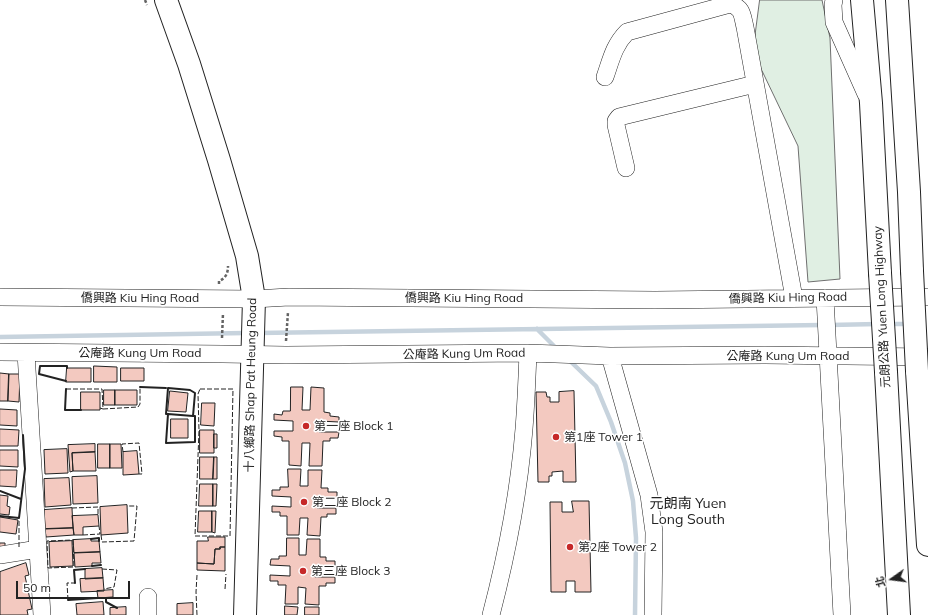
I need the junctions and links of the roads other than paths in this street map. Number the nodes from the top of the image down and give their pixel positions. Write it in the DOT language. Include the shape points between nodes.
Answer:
graph roads {
  1 [pos="834,0"];
  2 [pos="862,0"];
  3 [pos="897,0"];
  4 [pos="157,4"];
  5 [pos="605,77"];
  6 [pos="756,84"];
  7 [pos="871,103"];
  8 [pos="626,168"];
  9 [pos="0,297"];
  10 [pos="928,297"];
  11 [pos="794,298"];
  12 [pos="825,298"];
  13 [pos="254,302"];
  14 [pos="253,347"];
  15 [pos="0,352"];
  16 [pos="26,353"];
  17 [pos="535,353"];
  18 [pos="610,356"];
  19 [pos="827,356"];
  20 [pos="923,364"];
  21 [pos="928,545"];
  22 [pos="38,549"];
  23 [pos="0,555"];
  24 [pos="148,597"];
  25 [pos="42,615"];
  26 [pos="148,615"];
  27 [pos="245,615"];
  28 [pos="491,615"];
  29 [pos="653,615"];
  30 [pos="842,615"];
  31 [pos="899,615"];
  1 -- 7 [label="street" via="834,22"];
  2 -- 7 [label="main road, 元朗公路 Yuen Long Highway"];
  3 -- 20 [label="main road, bridge" via="912,271"];
  4 -- 13 [label="main road, 十八鄉路 Shap Pat Heung Road" via="189,64 247,256"];
  5 -- 6 [label="street" via="614,48 627,32 730,4 741,10"];
  6 -- 8 [label="street" via="619,117 616,125"];
  6 -- 11 [label="street"];
  7 -- 31 [label="main road, 元朗公路 Yuen Long Highway, bridge"];
  9 -- 13 [label="street, 僑興路 Kiu Hing Road"];
  10 -- 12 [label="street, 僑興路 Kiu Hing Road"];
  11 -- 12 [label="street, 僑興路 Kiu Hing Road"];
  11 -- 13 [label="street, 僑興路 Kiu Hing Road" via="655,300 289,297"];
  12 -- 19 [label="street"];
  13 -- 14 [label="main road, 十八鄉路 Shap Pat Heung Road"];
  14 -- 16 [label="street, 公庵路 Kung Um Road"];
  14 -- 17 [label="street, 公庵路 Kung Um Road"];
  14 -- 27 [label="main road, 十八鄉路 Shap Pat Heung Road"];
  15 -- 16 [label="street, 公庵路 Kung Um Road"];
  16 -- 22 [label="street"];
  17 -- 18 [label="street, 公庵路 Kung Um Road"];
  17 -- 28 [label="street" via="513,515"];
  18 -- 19 [label="street, 公庵路 Kung Um Road"];
  18 -- 29 [label="street" via="649,494 654,532"];
  19 -- 20 [label="street, 公庵路 Kung Um Road"];
  19 -- 30 [label="street"];
  20 -- 21 [label="main road"];
  22 -- 23 [label="street"];
  22 -- 25 [label="street"];
  24 -- 26 [label="street"];
}
